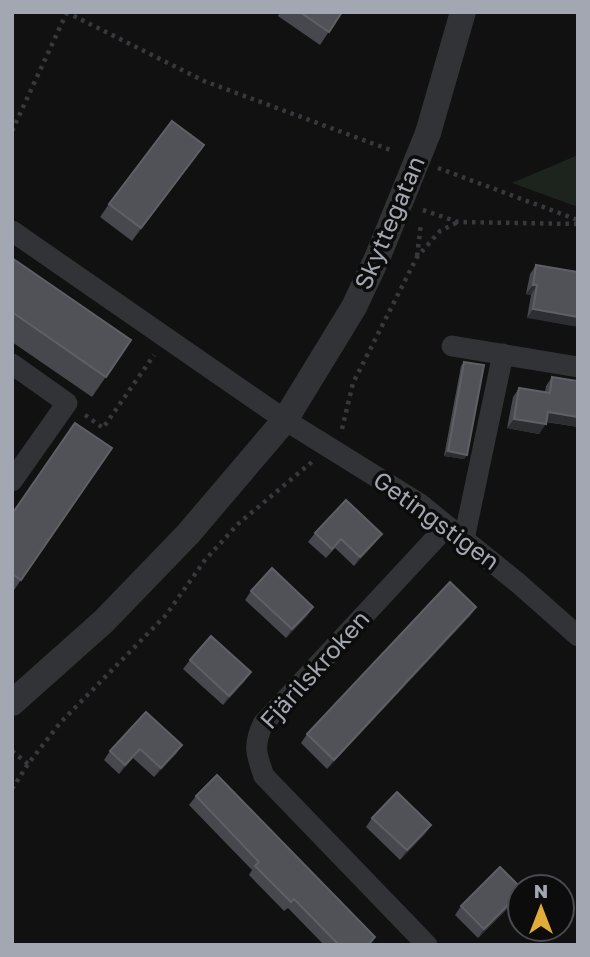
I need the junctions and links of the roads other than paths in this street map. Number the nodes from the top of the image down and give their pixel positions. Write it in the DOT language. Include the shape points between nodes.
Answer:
graph roads {
  1 [pos="463,12"];
  2 [pos="12,231"];
  3 [pos="452,346"];
  4 [pos="503,354"];
  5 [pos="12,365"];
  6 [pos="578,367"];
  7 [pos="285,419"];
  8 [pos="12,481"];
  9 [pos="447,526"];
  10 [pos="464,539"];
  11 [pos="578,636"];
  12 [pos="12,703"];
  13 [pos="427,945"];
  1 -- 7 [label="street, Skyttegatan, bridge" via="428,133 378,256 354,307"];
  2 -- 7 [label="street"];
  3 -- 4 [label="street"];
  4 -- 6 [label="street"];
  4 -- 10 [label="street"];
  5 -- 8 [label="street" via="67,403"];
  7 -- 9 [label="street, Getingstigen"];
  7 -- 12 [label="street, Skyttegatan" via="188,534 104,621"];
  9 -- 10 [label="street, Getingstigen"];
  9 -- 13 [label="street, Fjärilskroken" via="263,724 256,740 264,776"];
  10 -- 11 [label="street, Getingstigen"];
}
